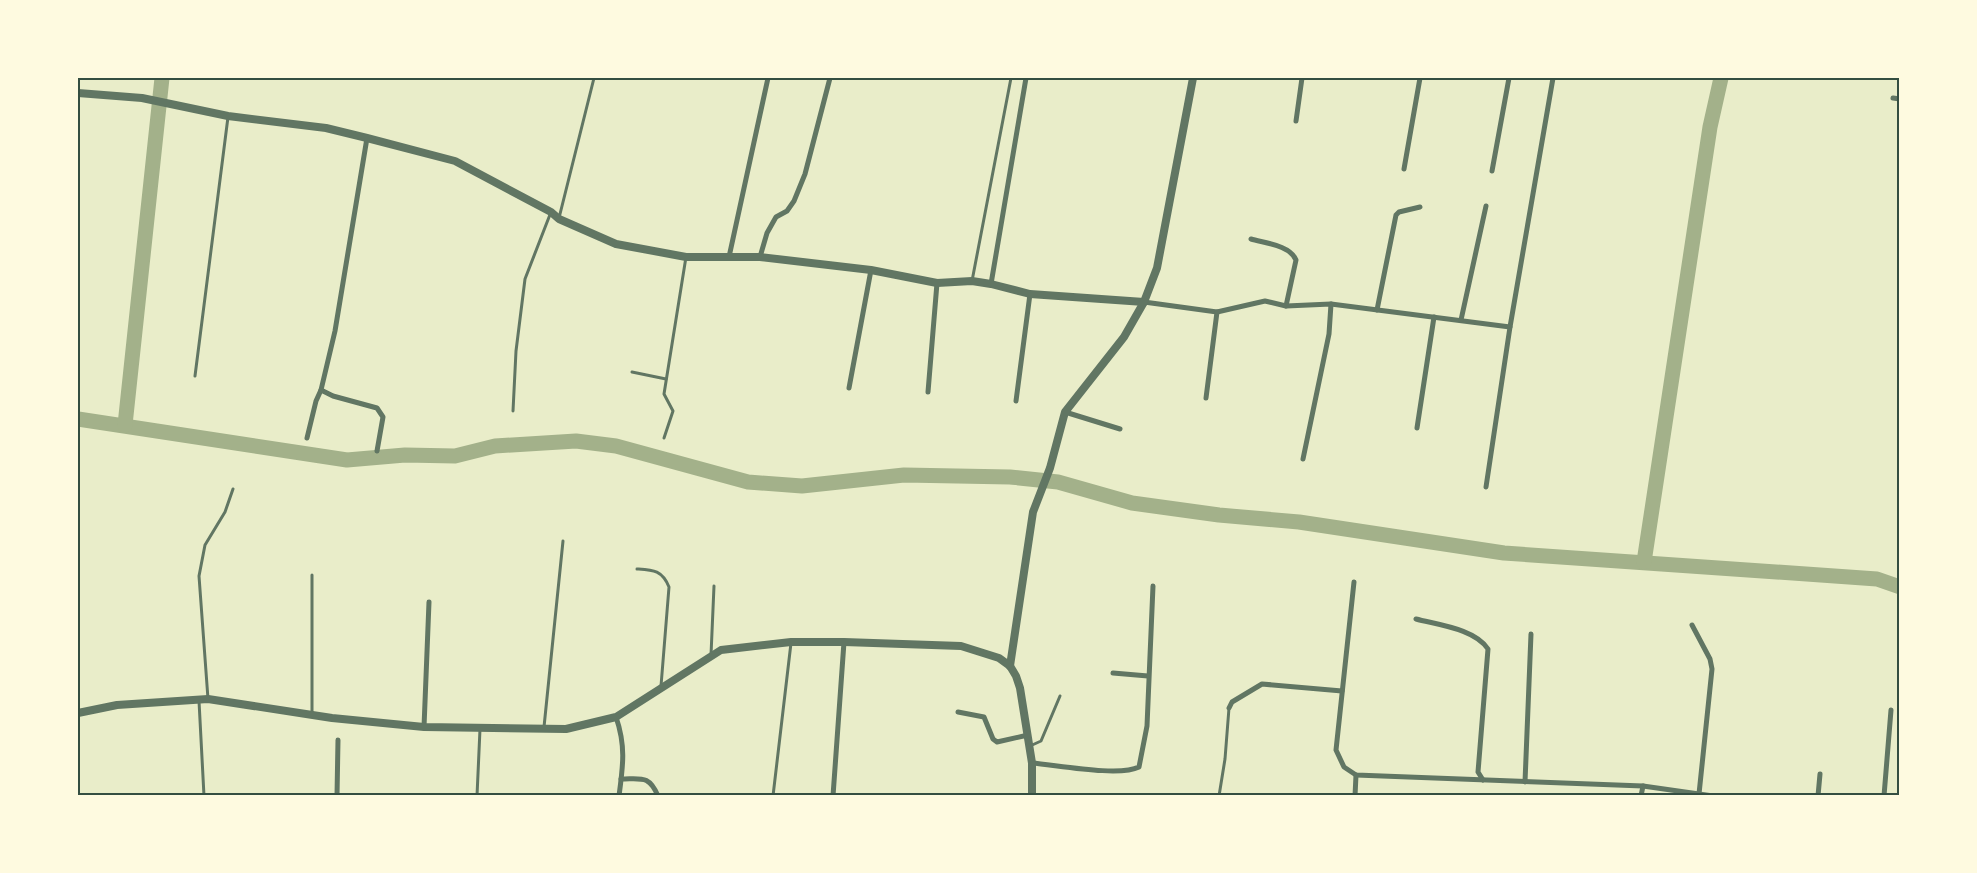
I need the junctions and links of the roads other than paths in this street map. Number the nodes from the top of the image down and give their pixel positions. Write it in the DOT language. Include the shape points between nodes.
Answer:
graph roads {
  1 [pos="594,78"];
  2 [pos="768,78"];
  3 [pos="830,78"];
  4 [pos="1011,78"];
  5 [pos="1026,78"];
  6 [pos="1193,78"];
  7 [pos="1302,78"];
  8 [pos="1420,78"];
  9 [pos="1509,78"];
  10 [pos="1553,78"];
  11 [pos="78,93"];
  12 [pos="1893,98"];
  13 [pos="1900,99"];
  14 [pos="228,116"];
  15 [pos="1296,121"];
  16 [pos="367,138"];
  17 [pos="1404,169"];
  18 [pos="1492,171"];
  19 [pos="1486,206"];
  20 [pos="1420,207"];
  21 [pos="551,212"];
  22 [pos="559,219"];
  23 [pos="1250,239"];
  24 [pos="686,256"];
  25 [pos="729,257"];
  26 [pos="760,257"];
  27 [pos="872,270"];
  28 [pos="972,282"];
  29 [pos="937,283"];
  30 [pos="991,284"];
  31 [pos="1030,294"];
  32 [pos="1144,302"];
  33 [pos="1331,304"];
  34 [pos="1286,306"];
  35 [pos="1377,310"];
  36 [pos="1217,312"];
  37 [pos="1434,317"];
  38 [pos="1461,320"];
  39 [pos="1510,326"];
  40 [pos="632,372"];
  41 [pos="195,376"];
  42 [pos="666,379"];
  43 [pos="849,388"];
  44 [pos="321,390"];
  45 [pos="928,392"];
  46 [pos="1206,398"];
  47 [pos="1016,401"];
  48 [pos="514,411"];
  49 [pos="1065,412"];
  50 [pos="1417,428"];
  51 [pos="1120,429"];
  52 [pos="307,438"];
  53 [pos="664,438"];
  54 [pos="377,451"];
  55 [pos="1303,459"];
  56 [pos="1486,487"];
  57 [pos="232,489"];
  58 [pos="563,542"];
  59 [pos="637,569"];
  60 [pos="312,575"];
  61 [pos="1354,582"];
  62 [pos="714,586"];
  63 [pos="1153,586"];
  64 [pos="428,602"];
  65 [pos="1416,619"];
  66 [pos="1692,625"];
  67 [pos="1531,634"];
  68 [pos="791,642"];
  69 [pos="844,642"];
  70 [pos="711,656"];
  71 [pos="1010,666"];
  72 [pos="1113,673"];
  73 [pos="1148,676"];
  74 [pos="661,687"];
  75 [pos="1342,691"];
  76 [pos="1060,696"];
  77 [pos="208,699"];
  78 [pos="199,700"];
  79 [pos="1229,708"];
  80 [pos="1891,710"];
  81 [pos="958,712"];
  82 [pos="78,713"];
  83 [pos="312,716"];
  84 [pos="616,717"];
  85 [pos="480,727"];
  86 [pos="424,728"];
  87 [pos="544,728"];
  88 [pos="1028,736"];
  89 [pos="338,740"];
  90 [pos="1030,746"];
  91 [pos="1032,763"];
  92 [pos="1820,774"];
  93 [pos="1356,775"];
  94 [pos="621,779"];
  95 [pos="1483,780"];
  96 [pos="1525,782"];
  97 [pos="1643,786"];
  98 [pos="1699,794"];
  99 [pos="204,796"];
  100 [pos="337,796"];
  101 [pos="477,796"];
  102 [pos="619,796"];
  103 [pos="658,796"];
  104 [pos="773,796"];
  105 [pos="833,796"];
  106 [pos="1032,796"];
  107 [pos="1219,796"];
  108 [pos="1355,796"];
  109 [pos="1642,796"];
  110 [pos="1712,796"];
  111 [pos="1818,796"];
  112 [pos="1884,796"];
  1 -- 22 [label="lane"];
  2 -- 25 [label="street"];
  3 -- 26 [label="street" via="805,174 794,201 776,217 767,233"];
  4 -- 28 [label="lane"];
  5 -- 30 [label="street"];
  6 -- 32 [label="street" via="1158,268"];
  7 -- 15 [label="street"];
  8 -- 17 [label="street"];
  9 -- 18 [label="street"];
  10 -- 39 [label="street"];
  11 -- 14 [label="street" via="142,98"];
  12 -- 13 [label="street"];
  14 -- 16 [label="street" via="326,128"];
  14 -- 41 [label="lane"];
  16 -- 21 [label="street" via="455,161"];
  16 -- 44 [label="street" via="335,331"];
  19 -- 38 [label="street"];
  20 -- 35 [label="street" via="1396,215"];
  21 -- 22 [label="street"];
  21 -- 48 [label="lane" via="525,279 516,351"];
  22 -- 24 [label="street" via="616,244"];
  23 -- 34 [label="street" via="1294,255 1296,260"];
  24 -- 25 [label="street"];
  24 -- 42 [label="lane"];
  25 -- 26 [label="street"];
  26 -- 27 [label="street"];
  27 -- 29 [label="street"];
  27 -- 43 [label="street"];
  28 -- 29 [label="street"];
  28 -- 30 [label="street"];
  29 -- 45 [label="street"];
  30 -- 31 [label="street"];
  31 -- 32 [label="street"];
  31 -- 47 [label="street"];
  32 -- 36 [label="street"];
  32 -- 49 [label="street" via="1124,337"];
  33 -- 34 [label="street"];
  33 -- 35 [label="street"];
  33 -- 55 [label="street" via="1329,334"];
  34 -- 36 [label="street" via="1265,301"];
  35 -- 37 [label="street"];
  36 -- 46 [label="street"];
  37 -- 38 [label="street"];
  37 -- 50 [label="street"];
  38 -- 39 [label="street"];
  39 -- 56 [label="street"];
  40 -- 42 [label="lane"];
  42 -- 53 [label="lane" via="664,394 673,411"];
  44 -- 52 [label="street"];
  44 -- 54 [label="street" via="377,408 383,417"];
  49 -- 51 [label="street"];
  49 -- 71 [label="street" via="1050,468 1033,512"];
  57 -- 77 [label="lane" via="225,512 205,545 199,576"];
  58 -- 87 [label="lane"];
  59 -- 74 [label="lane" via="657,571 669,587"];
  60 -- 83 [label="lane"];
  61 -- 75 [label="street"];
  62 -- 70 [label="lane"];
  63 -- 73 [label="street"];
  64 -- 86 [label="street"];
  65 -- 95 [label="street" via="1473,635 1488,649 1478,772"];
  66 -- 98 [label="street" via="1712,668"];
  67 -- 96 [label="street"];
  68 -- 69 [label="street"];
  68 -- 70 [label="street" via="721,650"];
  68 -- 104 [label="lane"];
  69 -- 71 [label="street" via="961,646 999,658"];
  69 -- 105 [label="street"];
  70 -- 74 [label="street"];
  71 -- 88 [label="street" via="1020,688"];
  72 -- 73 [label="street"];
  73 -- 91 [label="street" via="1147,726 1139,767 1116,771"];
  74 -- 84 [label="street"];
  75 -- 79 [label="street" via="1262,684 1232,702"];
  75 -- 93 [label="street" via="1336,750 1344,767"];
  76 -- 90 [label="lane" via="1041,741"];
  77 -- 78 [label="street"];
  77 -- 83 [label="street"];
  78 -- 82 [label="street" via="117,705"];
  78 -- 99 [label="lane"];
  79 -- 107 [label="lane"];
  80 -- 112 [label="street"];
  81 -- 88 [label="street" via="984,717 997,742"];
  83 -- 86 [label="street"];
  84 -- 87 [label="street" via="566,729"];
  84 -- 94 [label="street" via="622,734 624,758"];
  85 -- 86 [label="street"];
  85 -- 87 [label="street"];
  85 -- 101 [label="lane"];
  88 -- 90 [label="street"];
  89 -- 100 [label="street"];
  90 -- 91 [label="street"];
  91 -- 106 [label="street"];
  92 -- 111 [label="street"];
  93 -- 95 [label="street"];
  93 -- 108 [label="street"];
  94 -- 102 [label="street"];
  94 -- 103 [label="street" via="648,780"];
  95 -- 96 [label="street"];
  96 -- 97 [label="street"];
  97 -- 98 [label="street"];
  97 -- 109 [label="street"];
  98 -- 110 [label="street"];
}
